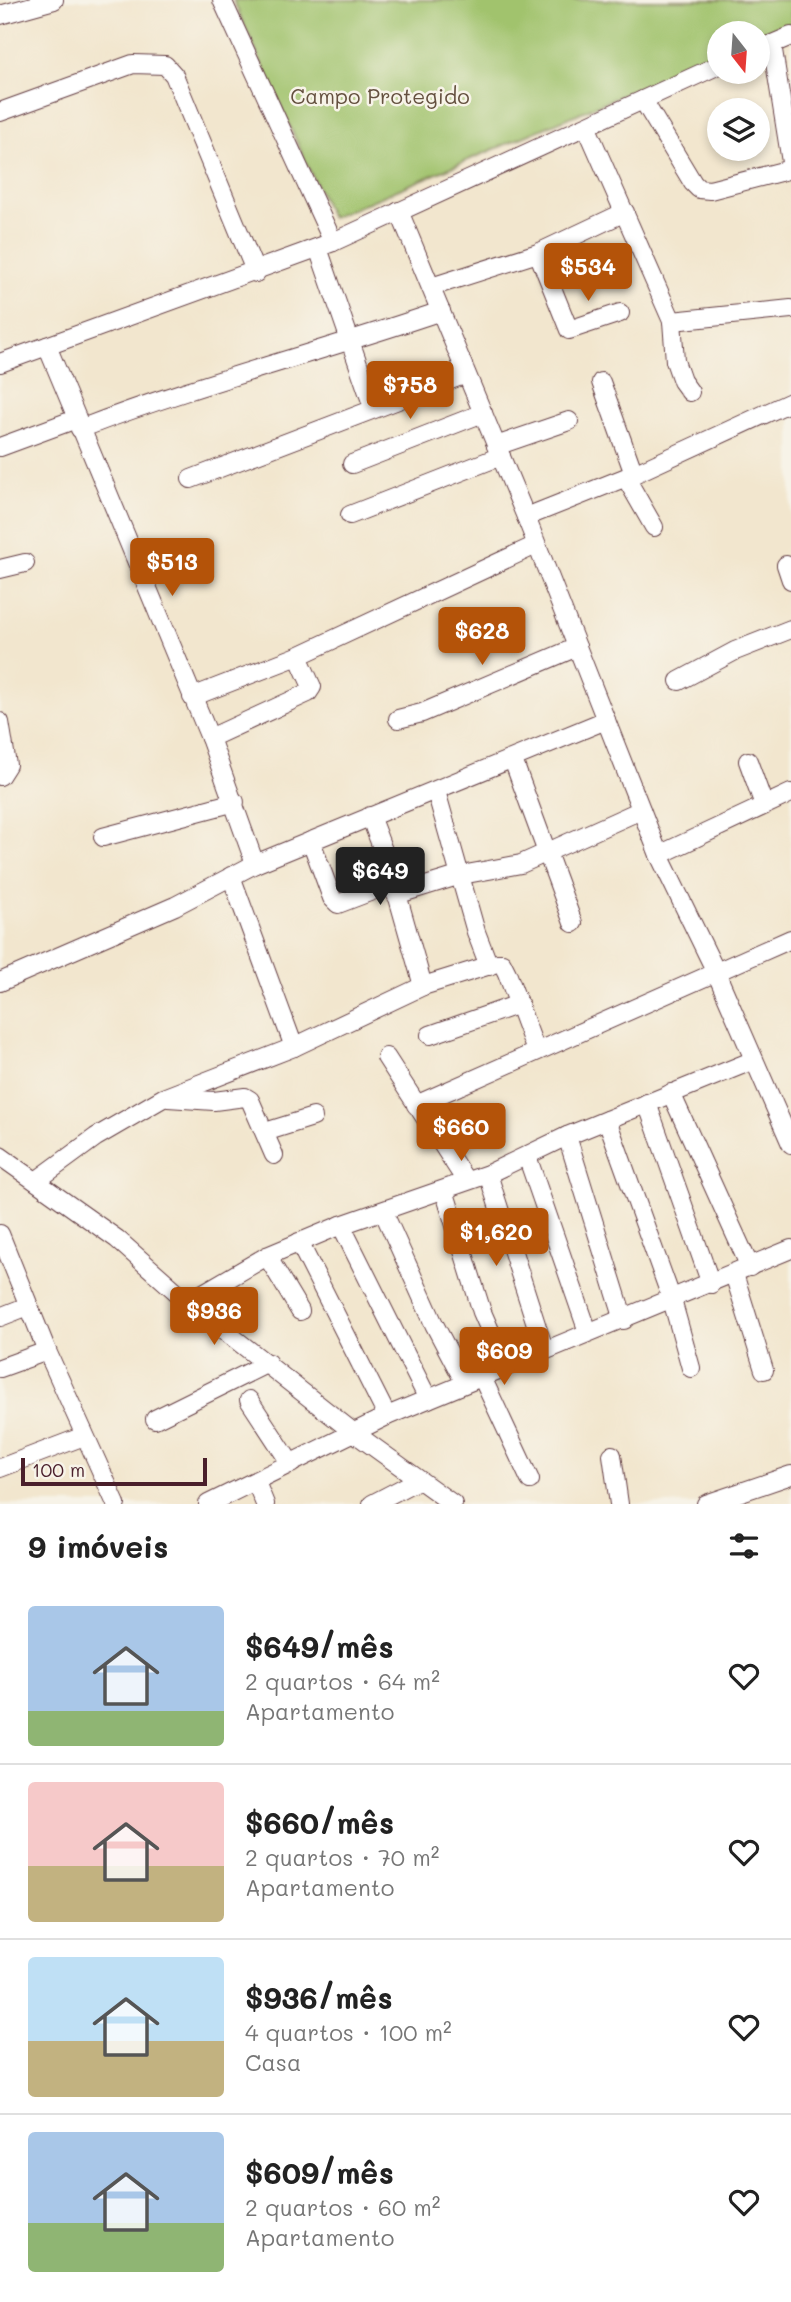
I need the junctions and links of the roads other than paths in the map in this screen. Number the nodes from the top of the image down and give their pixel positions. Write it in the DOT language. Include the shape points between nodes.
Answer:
graph roads {
  1 [pos="54,0"];
  2 [pos="222,0"];
  3 [pos="0,15"];
  4 [pos="791,36"];
  5 [pos="770,45"];
  6 [pos="770,69"];
  7 [pos="707,71"];
  8 [pos="643,100"];
  9 [pos="0,112"];
  10 [pos="587,128"];
  11 [pos="791,162"];
  12 [pos="791,169"];
  13 [pos="399,211"];
  14 [pos="625,212"];
  15 [pos="325,245"];
  16 [pos="538,253"];
  17 [pos="256,273"];
  18 [pos="431,287"];
  19 [pos="791,309"];
  20 [pos="441,311"];
  21 [pos="620,313"];
  22 [pos="672,321"];
  23 [pos="352,341"];
  24 [pos="47,346"];
  25 [pos="0,363"];
  26 [pos="466,374"];
  27 [pos="601,382"];
  28 [pos="690,392"];
  29 [pos="791,402"];
  30 [pos="373,407"];
  31 [pos="483,413"];
  32 [pos="569,421"];
  33 [pos="78,424"];
  34 [pos="0,447"];
  35 [pos="499,451"];
  36 [pos="352,464"];
  37 [pos="630,476"];
  38 [pos="191,479"];
  39 [pos="350,515"];
  40 [pos="526,517"];
  41 [pos="654,527"];
  42 [pos="536,545"];
  43 [pos="25,563"];
  44 [pos="0,569"];
  45 [pos="791,629"];
  46 [pos="577,647"];
  47 [pos="298,656"];
  48 [pos="679,681"];
  49 [pos="192,697"];
  50 [pos="398,719"];
  51 [pos="606,720"];
  52 [pos="0,722"];
  53 [pos="210,738"];
  54 [pos="513,760"];
  55 [pos="748,761"];
  56 [pos="0,776"];
  57 [pos="436,791"];
  58 [pos="791,793"];
  59 [pos="235,802"];
  60 [pos="764,805"];
  61 [pos="641,810"];
  62 [pos="370,816"];
  63 [pos="103,837"];
  64 [pos="311,841"];
  65 [pos="547,852"];
  66 [pos="659,855"];
  67 [pos="255,864"];
  68 [pos="461,875"];
  69 [pos="231,876"];
  70 [pos="394,889"];
  71 [pos="573,923"];
  72 [pos="791,939"];
  73 [pos="489,966"];
  74 [pos="715,970"];
  75 [pos="0,982"];
  76 [pos="423,986"];
  77 [pos="519,1004"];
  78 [pos="430,1035"];
  79 [pos="295,1047"];
  80 [pos="536,1051"];
  81 [pos="386,1058"];
  82 [pos="754,1060"];
  83 [pos="671,1093"];
  84 [pos="163,1098"];
  85 [pos="647,1103"];
  86 [pos="416,1105"];
  87 [pos="313,1117"];
  88 [pos="607,1120"];
  89 [pos="786,1121"];
  90 [pos="265,1132"];
  91 [pos="567,1136"];
  92 [pos="791,1144"];
  93 [pos="274,1155"];
  94 [pos="0,1156"];
  95 [pos="527,1156"];
  96 [pos="488,1174"];
  97 [pos="36,1181"];
  98 [pos="466,1181"];
  99 [pos="444,1191"];
  100 [pos="384,1213"];
  101 [pos="341,1225"];
  102 [pos="0,1234"];
  103 [pos="299,1242"];
  104 [pos="791,1249"];
  105 [pos="267,1256"];
  106 [pos="742,1270"];
  107 [pos="711,1284"];
  108 [pos="672,1300"];
  109 [pos="188,1303"];
  110 [pos="28,1306"];
  111 [pos="300,1311"];
  112 [pos="0,1317"];
  113 [pos="624,1320"];
  114 [pos="588,1332"];
  115 [pos="544,1349"];
  116 [pos="47,1351"];
  117 [pos="268,1363"];
  118 [pos="505,1366"];
  119 [pos="0,1368"];
  120 [pos="691,1368"];
  121 [pos="764,1370"];
  122 [pos="473,1379"];
  123 [pos="428,1399"];
  124 [pos="249,1400"];
  125 [pos="387,1416"];
  126 [pos="155,1419"];
  127 [pos="354,1432"];
  128 [pos="84,1436"];
  129 [pos="612,1455"];
  130 [pos="291,1464"];
  131 [pos="0,1468"];
  132 [pos="791,1475"];
  133 [pos="418,1480"];
  134 [pos="530,1480"];
  135 [pos="256,1482"];
  136 [pos="232,1499"];
  137 [pos="116,1504"];
  138 [pos="208,1504"];
  139 [pos="265,1504"];
  140 [pos="372,1504"];
  141 [pos="453,1504"];
  142 [pos="619,1504"];
  143 [pos="706,1504"];
  1 -- 3 [label="street"];
  2 -- 15 [label="street"];
  4 -- 5 [label="street"];
  6 -- 11 [label="street"];
  7 -- 8 [label="street"];
  8 -- 10 [label="street"];
  8 -- 12 [label="street" via="699,189"];
  9 -- 17 [label="street" via="133,64 165,65 174,75"];
  10 -- 13 [label="street"];
  10 -- 14 [label="street"];
  13 -- 15 [label="street"];
  13 -- 18 [label="street"];
  14 -- 16 [label="street"];
  14 -- 22 [label="street"];
  15 -- 17 [label="street"];
  15 -- 23 [label="street"];
  16 -- 18 [label="street"];
  16 -- 21 [label="street" via="569,330"];
  17 -- 24 [label="street"];
  18 -- 20 [label="street"];
  19 -- 22 [label="street"];
  20 -- 23 [label="street"];
  20 -- 26 [label="street"];
  22 -- 28 [label="street" via="675,361"];
  23 -- 30 [label="street"];
  23 -- 33 [label="street"];
  24 -- 25 [label="street"];
  24 -- 33 [label="street"];
  26 -- 30 [label="street"];
  26 -- 31 [label="street"];
  27 -- 37 [label="street"];
  29 -- 37 [label="street"];
  30 -- 38 [label="street"];
  31 -- 35 [label="street"];
  31 -- 36 [label="street"];
  32 -- 35 [label="street"];
  33 -- 34 [label="street"];
  33 -- 49 [label="street"];
  35 -- 39 [label="street"];
  35 -- 40 [label="street"];
  37 -- 40 [label="street"];
  37 -- 41 [label="street"];
  40 -- 42 [label="street"];
  42 -- 46 [label="street"];
  42 -- 47 [label="street"];
  43 -- 44 [label="street"];
  45 -- 48 [label="street" via="735,651"];
  46 -- 50 [label="street"];
  46 -- 51 [label="street"];
  47 -- 49 [label="street"];
  47 -- 53 [label="street" via="310,679 309,693"];
  49 -- 53 [label="street"];
  51 -- 54 [label="street"];
  51 -- 61 [label="street"];
  52 -- 56 [label="street" via="7,765"];
  53 -- 59 [label="street"];
  54 -- 57 [label="street"];
  54 -- 65 [label="street"];
  55 -- 60 [label="street"];
  57 -- 62 [label="street"];
  57 -- 68 [label="street"];
  58 -- 60 [label="street"];
  59 -- 63 [label="street"];
  59 -- 67 [label="street"];
  60 -- 66 [label="street"];
  61 -- 65 [label="street"];
  61 -- 66 [label="street"];
  62 -- 64 [label="street"];
  62 -- 70 [label="street"];
  64 -- 67 [label="street"];
  64 -- 70 [label="street" via="338,904"];
  65 -- 68 [label="street" via="502,870"];
  65 -- 71 [label="street"];
  66 -- 74 [label="street"];
  67 -- 69 [label="street"];
  68 -- 70 [label="street"];
  68 -- 73 [label="street"];
  69 -- 75 [label="street" via="175,906"];
  69 -- 79 [label="street"];
  70 -- 76 [label="street"];
  72 -- 74 [label="street"];
  73 -- 76 [label="street"];
  73 -- 77 [label="street" via="502,963"];
  74 -- 80 [label="street"];
  74 -- 82 [label="street"];
  76 -- 79 [label="street"];
  77 -- 78 [label="street"];
  77 -- 80 [label="street"];
  79 -- 84 [label="street"];
  80 -- 86 [label="street"];
  81 -- 86 [label="street"];
  82 -- 83 [label="street"];
  82 -- 89 [label="street"];
  83 -- 85 [label="street"];
  83 -- 106 [label="street"];
  84 -- 90 [label="street" via="214,1101 245,1097"];
  84 -- 97 [label="street" via="96,1137"];
  85 -- 88 [label="street"];
  85 -- 107 [label="street"];
  86 -- 98 [label="street"];
  87 -- 90 [label="street"];
  88 -- 91 [label="street"];
  88 -- 108 [label="street"];
  89 -- 92 [label="street"];
  90 -- 93 [label="street"];
  91 -- 95 [label="street"];
  91 -- 113 [label="street"];
  94 -- 97 [label="street"];
  95 -- 96 [label="street"];
  95 -- 114 [label="street"];
  96 -- 98 [label="street"];
  96 -- 115 [label="street"];
  97 -- 109 [label="street" via="117,1239"];
  98 -- 99 [label="street"];
  99 -- 100 [label="street"];
  99 -- 118 [label="street" via="482,1311"];
  100 -- 101 [label="street"];
  100 -- 122 [label="street" via="434,1324"];
  101 -- 103 [label="street"];
  101 -- 123 [label="street"];
  102 -- 110 [label="street"];
  103 -- 105 [label="street"];
  103 -- 125 [label="street"];
  104 -- 106 [label="street"];
  105 -- 109 [label="street"];
  105 -- 111 [label="street"];
  106 -- 107 [label="street"];
  106 -- 121 [label="street"];
  107 -- 108 [label="street"];
  108 -- 113 [label="street"];
  108 -- 120 [label="street"];
  109 -- 117 [label="street"];
  110 -- 112 [label="street"];
  110 -- 116 [label="street"];
  113 -- 114 [label="street"];
  114 -- 115 [label="street"];
  115 -- 118 [label="street"];
  116 -- 119 [label="street"];
  116 -- 128 [label="street"];
  117 -- 126 [label="street"];
  117 -- 127 [label="street"];
  118 -- 122 [label="street"];
  122 -- 123 [label="street"];
  122 -- 134 [label="street"];
  123 -- 125 [label="street"];
  124 -- 130 [label="street"];
  125 -- 127 [label="street"];
  127 -- 130 [label="street"];
  127 -- 133 [label="street"];
  128 -- 131 [label="street"];
  128 -- 137 [label="street"];
  129 -- 142 [label="street"];
  130 -- 135 [label="street"];
  132 -- 143 [label="street"];
  133 -- 140 [label="street"];
  133 -- 141 [label="street"];
  135 -- 136 [label="street"];
  135 -- 139 [label="street"];
  136 -- 138 [label="street"];
}
